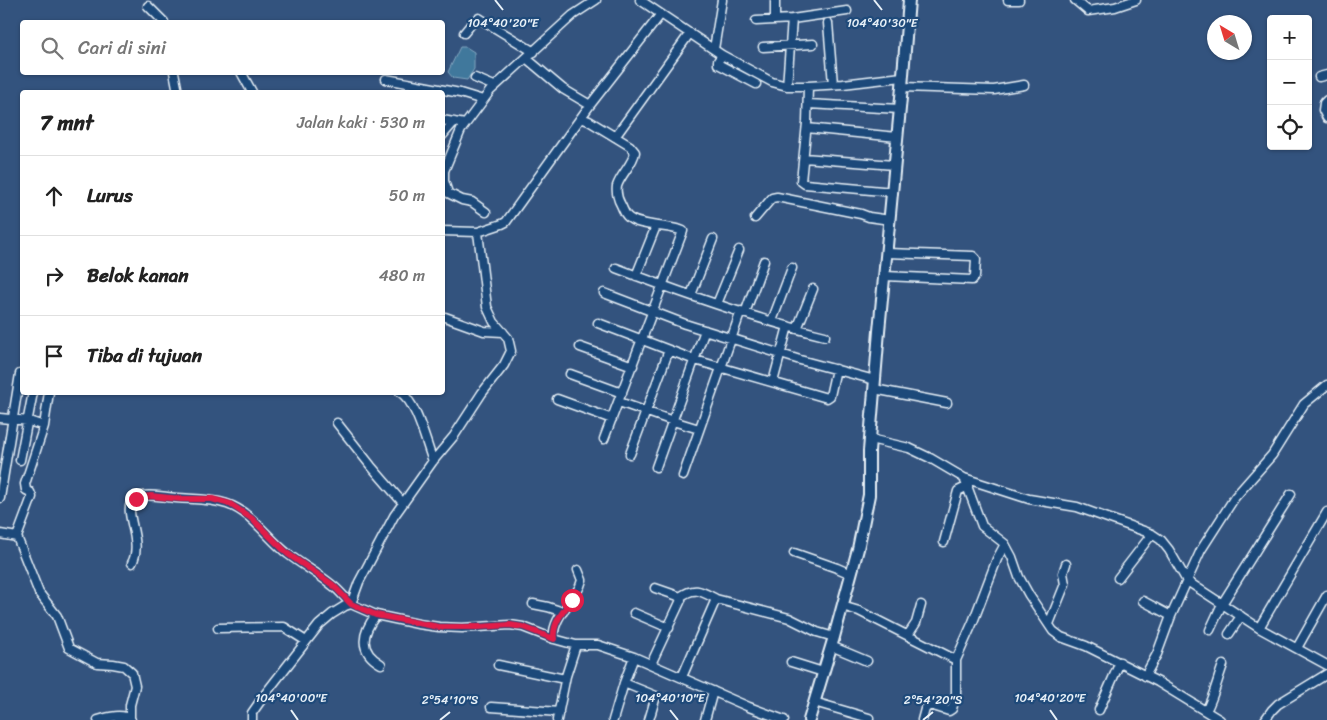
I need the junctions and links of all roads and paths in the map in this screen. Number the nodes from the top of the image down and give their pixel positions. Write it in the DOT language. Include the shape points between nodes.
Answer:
graph roads {
  1 [pos="596,0"];
  2 [pos="640,0"];
  3 [pos="722,0"];
  4 [pos="775,0"];
  5 [pos="909,0"];
  6 [pos="913,0"];
  7 [pos="1008,0"];
  8 [pos="1019,0"];
  9 [pos="1076,0"];
  10 [pos="1136,0"];
  11 [pos="148,6"];
  12 [pos="847,10"];
  13 [pos="661,14"];
  14 [pos="775,19"];
  15 [pos="792,19"];
  16 [pos="162,20"];
  17 [pos="756,21"];
  18 [pos="828,23"];
  19 [pos="464,33"];
  20 [pos="690,33"];
  21 [pos="813,44"];
  22 [pos="790,46"];
  23 [pos="763,47"];
  24 [pos="714,49"];
  25 [pos="534,52"];
  26 [pos="722,54"];
  27 [pos="526,58"];
  28 [pos="175,75"];
  29 [pos="244,75"];
  30 [pos="475,78"];
  31 [pos="386,79"];
  32 [pos="902,82"];
  33 [pos="756,84"];
  34 [pos="833,84"];
  35 [pos="1024,84"];
  36 [pos="494,86"];
  37 [pos="787,86"];
  38 [pos="808,86"];
  39 [pos="417,89"];
  40 [pos="178,90"];
  41 [pos="251,90"];
  42 [pos="431,90"];
  43 [pos="445,91"];
  44 [pos="483,100"];
  45 [pos="1327,100"];
  46 [pos="808,104"];
  47 [pos="590,105"];
  48 [pos="900,109"];
  49 [pos="581,118"];
  50 [pos="1327,118"];
  51 [pos="445,120"];
  52 [pos="454,122"];
  53 [pos="465,124"];
  54 [pos="807,128"];
  55 [pos="445,132"];
  56 [pos="615,137"];
  57 [pos="897,137"];
  58 [pos="804,158"];
  59 [pos="894,165"];
  60 [pos="445,169"];
  61 [pos="445,184"];
  62 [pos="893,192"];
  63 [pos="486,212"];
  64 [pos="754,218"];
  65 [pos="890,220"];
  66 [pos="656,226"];
  67 [pos="445,231"];
  68 [pos="478,232"];
  69 [pos="713,239"];
  70 [pos="740,250"];
  71 [pos="887,253"];
  72 [pos="764,261"];
  73 [pos="616,268"];
  74 [pos="792,268"];
  75 [pos="636,276"];
  76 [pos="885,276"];
  77 [pos="663,286"];
  78 [pos="814,289"];
  79 [pos="604,293"];
  80 [pos="691,295"];
  81 [pos="717,304"];
  82 [pos="653,312"];
  83 [pos="743,312"];
  84 [pos="445,316"];
  85 [pos="772,321"];
  86 [pos="598,323"];
  87 [pos="788,326"];
  88 [pos="797,329"];
  89 [pos="705,330"];
  90 [pos="502,332"];
  91 [pos="825,336"];
  92 [pos="732,338"];
  93 [pos="643,339"];
  94 [pos="580,347"];
  95 [pos="669,350"];
  96 [pos="780,354"];
  97 [pos="695,360"];
  98 [pos="633,366"];
  99 [pos="722,368"];
  100 [pos="836,369"];
  101 [pos="20,374"];
  102 [pos="570,374"];
  103 [pos="772,382"];
  104 [pos="875,384"];
  105 [pos="1327,385"];
  106 [pos="622,393"];
  107 [pos="32,395"];
  108 [pos="49,395"];
  109 [pos="405,395"];
  110 [pos="557,399"];
  111 [pos="619,402"];
  112 [pos="947,403"];
  113 [pos="646,412"];
  114 [pos="0,418"];
  115 [pos="12,419"];
  116 [pos="612,419"];
  117 [pos="28,421"];
  118 [pos="673,421"];
  119 [pos="337,423"];
  120 [pos="44,426"];
  121 [pos="700,429"];
  122 [pos="604,439"];
  123 [pos="870,439"];
  124 [pos="630,454"];
  125 [pos="20,460"];
  126 [pos="433,461"];
  127 [pos="656,467"];
  128 [pos="683,476"];
  129 [pos="964,478"];
  130 [pos="968,486"];
  131 [pos="1290,494"];
  132 [pos="0,498"];
  133 [pos="404,503"];
  134 [pos="1327,512"];
  135 [pos="0,534"];
  136 [pos="1152,534"];
  137 [pos="17,537"];
  138 [pos="944,542"];
  139 [pos="1006,544"];
  140 [pos="794,554"];
  141 [pos="132,563"];
  142 [pos="1066,564"];
  143 [pos="578,570"];
  144 [pos="850,574"];
  145 [pos="1118,578"];
  146 [pos="1187,581"];
  147 [pos="654,588"];
  148 [pos="1327,595"];
  149 [pos="680,597"];
  150 [pos="716,599"];
  151 [pos="1143,601"];
  152 [pos="351,604"];
  153 [pos="533,604"];
  154 [pos="1222,604"];
  155 [pos="921,605"];
  156 [pos="842,606"];
  157 [pos="563,612"];
  158 [pos="634,614"];
  159 [pos="376,615"];
  160 [pos="1172,616"];
  161 [pos="1241,616"];
  162 [pos="1049,624"];
  163 [pos="218,628"];
  164 [pos="669,628"];
  165 [pos="1258,628"];
  166 [pos="1210,630"];
  167 [pos="1229,634"];
  168 [pos="908,635"];
  169 [pos="554,639"];
  170 [pos="306,640"];
  171 [pos="832,642"];
  172 [pos="576,645"];
  173 [pos="1297,648"];
  174 [pos="634,657"];
  175 [pos="956,660"];
  176 [pos="791,662"];
  177 [pos="868,662"];
  178 [pos="1120,662"];
  179 [pos="381,664"];
  180 [pos="651,664"];
  181 [pos="498,665"];
  182 [pos="1223,665"];
  183 [pos="1327,665"];
  184 [pos="823,672"];
  185 [pos="1327,674"];
  186 [pos="1146,676"];
  187 [pos="682,677"];
  188 [pos="565,679"];
  189 [pos="624,683"];
  190 [pos="713,690"];
  191 [pos="814,702"];
  192 [pos="491,707"];
  193 [pos="1100,710"];
  194 [pos="1206,711"];
  195 [pos="558,716"];
  196 [pos="869,718"];
  197 [pos="131,719"];
  198 [pos="98,720"];
  199 [pos="252,720"];
  200 [pos="613,720"];
  201 [pos="649,720"];
  202 [pos="705,720"];
  203 [pos="784,720"];
  204 [pos="808,720"];
  205 [pos="922,720"];
  206 [pos="1220,720"];
  207 [pos="1265,720"];
  1 -- 25 [label="street" via="574,15"];
  2 -- 13 [label="street"];
  3 -- 24 [label="street"];
  4 -- 14 [label="street"];
  5 -- 6 [label="street"];
  5 -- 32 [label="street"];
  7 -- 8 [label="street"];
  9 -- 10 [label="street" via="1088,11"];
  11 -- 16 [label="street"];
  12 -- 15 [label="street"];
  13 -- 20 [label="street"];
  13 -- 47 [label="street"];
  14 -- 15 [label="street"];
  14 -- 17 [label="street"];
  15 -- 22 [label="street"];
  18 -- 34 [label="street"];
  19 -- 25 [label="street" via="479,18"];
  20 -- 24 [label="street"];
  20 -- 56 [label="street"];
  21 -- 22 [label="street"];
  22 -- 23 [label="street"];
  22 -- 37 [label="street"];
  24 -- 26 [label="street"];
  25 -- 27 [label="street"];
  26 -- 33 [label="street" via="718,64"];
  26 -- 37 [label="street" via="772,82"];
  27 -- 36 [label="street"];
  27 -- 47 [label="street" via="562,89"];
  28 -- 40 [label="street"];
  29 -- 41 [label="street"];
  30 -- 36 [label="street"];
  31 -- 39 [label="street"];
  32 -- 34 [label="street"];
  32 -- 35 [label="street" via="994,90"];
  32 -- 48 [label="street"];
  34 -- 38 [label="street"];
  36 -- 44 [label="street"];
  37 -- 38 [label="street"];
  38 -- 46 [label="street"];
  39 -- 42 [label="street"];
  43 -- 44 [label="street"];
  44 -- 53 [label="street"];
  45 -- 50 [label="street" via="1323,110"];
  46 -- 48 [label="street"];
  46 -- 54 [label="street"];
  47 -- 49 [label="street"];
  48 -- 57 [label="street"];
  49 -- 56 [label="street"];
  49 -- 68 [label="street" via="506,222"];
  51 -- 52 [label="street"];
  52 -- 53 [label="street"];
  52 -- 55 [label="street"];
  53 -- 60 [label="street"];
  54 -- 57 [label="street"];
  54 -- 58 [label="street"];
  56 -- 66 [label="street" via="630,146 635,154 620,178 616,190 618,201 633,220"];
  57 -- 59 [label="street"];
  58 -- 59 [label="street"];
  58 -- 62 [label="street" via="801,181 804,184"];
  59 -- 62 [label="street"];
  61 -- 63 [label="street" via="448,193 472,202"];
  62 -- 65 [label="street"];
  64 -- 65 [label="street" via="772,198 778,197"];
  65 -- 71 [label="street"];
  66 -- 75 [label="street"];
  66 -- 77 [label="street" via="683,231"];
  67 -- 68 [label="street"];
  68 -- 90 [label="street" via="487,307"];
  69 -- 80 [label="street"];
  70 -- 81 [label="street"];
  71 -- 76 [label="street"];
  71 -- 76 [label="street" via="973,256 976,259 975,276 972,280"];
  72 -- 83 [label="street"];
  73 -- 75 [label="street"];
  74 -- 85 [label="street"];
  75 -- 77 [label="street"];
  76 -- 104 [label="street"];
  77 -- 80 [label="street"];
  77 -- 82 [label="street"];
  78 -- 88 [label="street"];
  79 -- 82 [label="street"];
  80 -- 81 [label="street"];
  81 -- 83 [label="street"];
  82 -- 89 [label="street"];
  82 -- 93 [label="street"];
  83 -- 85 [label="street"];
  83 -- 92 [label="street"];
  84 -- 90 [label="street" via="484,331"];
  85 -- 87 [label="street"];
  86 -- 93 [label="street"];
  87 -- 88 [label="street"];
  87 -- 96 [label="street"];
  88 -- 91 [label="street"];
  89 -- 92 [label="street"];
  89 -- 97 [label="street"];
  90 -- 126 [label="street" via="508,338 511,351 504,365"];
  92 -- 96 [label="street"];
  92 -- 99 [label="street"];
  93 -- 95 [label="street"];
  93 -- 98 [label="street"];
  94 -- 98 [label="street"];
  95 -- 97 [label="street"];
  95 -- 113 [label="street"];
  96 -- 100 [label="street"];
  96 -- 103 [label="street"];
  97 -- 99 [label="street"];
  97 -- 118 [label="street"];
  98 -- 106 [label="street"];
  99 -- 103 [label="street"];
  99 -- 121 [label="street"];
  100 -- 103 [label="street" via="827,398"];
  100 -- 104 [label="street"];
  101 -- 115 [label="street"];
  102 -- 106 [label="street"];
  104 -- 112 [label="street"];
  104 -- 123 [label="street"];
  105 -- 146 [label="street" via="1304,404 1272,455 1235,497 1201,550"];
  106 -- 111 [label="street"];
  107 -- 117 [label="street"];
  108 -- 120 [label="street"];
  109 -- 126 [label="street" via="416,412"];
  110 -- 116 [label="street"];
  111 -- 113 [label="street"];
  111 -- 116 [label="street"];
  113 -- 118 [label="street"];
  113 -- 124 [label="street"];
  114 -- 115 [label="street"];
  115 -- 117 [label="street"];
  115 -- 132 [label="street"];
  116 -- 122 [label="street"];
  117 -- 120 [label="street"];
  117 -- 125 [label="street"];
  118 -- 121 [label="street"];
  118 -- 127 [label="street"];
  119 -- 133 [label="street"];
  120 -- 137 [label="street" via="25,484 32,497"];
  121 -- 128 [label="street"];
  123 -- 129 [label="street" via="909,448"];
  123 -- 144 [label="street" via="869,495"];
  126 -- 133 [label="street"];
  129 -- 130 [label="street"];
  129 -- 136 [label="street" via="1029,499 1077,507"];
  130 -- 138 [label="street" via="958,491"];
  130 -- 139 [label="street" via="982,526"];
  131 -- 154 [label="street"];
  133 -- 152 [label="street" via="381,537"];
  134 -- 165 [label="street"];
  135 -- 137 [label="street"];
  136 -- 145 [label="street"];
  136 -- 146 [label="street" via="1169,550"];
  137 -- 197 [label="street" via="39,593 57,616 69,648 97,663 124,666 132,673 135,686 130,705"];
  139 -- 162 [label="street" via="1019,577"];
  139 -- 175 [label="street"];
  140 -- 144 [label="street"];
  141 -- 152 [label="street" via="136,556 130,508 133,501 151,496 212,499 230,504 251,518 288,554 333,585"];
  142 -- 162 [label="street" via="1063,573 1065,584"];
  143 -- 157 [label="street" via="582,580 580,586"];
  144 -- 156 [label="street"];
  146 -- 154 [label="street"];
  146 -- 160 [label="street"];
  147 -- 149 [label="street"];
  148 -- 173 [label="street"];
  149 -- 150 [label="street" via="694,590"];
  149 -- 164 [label="street"];
  150 -- 171 [label="street" via="789,618"];
  150 -- 187 [label="street"];
  151 -- 160 [label="street"];
  152 -- 159 [label="street"];
  152 -- 170 [label="street" via="332,614"];
  153 -- 157 [label="street"];
  154 -- 161 [label="street"];
  154 -- 166 [label="street"];
  155 -- 168 [label="street" via="916,623"];
  156 -- 168 [label="street"];
  156 -- 171 [label="street"];
  157 -- 169 [label="street" via="553,633"];
  158 -- 164 [label="street"];
  159 -- 169 [label="street" via="439,627 510,625"];
  159 -- 179 [label="street" via="368,625 364,639 370,656"];
  160 -- 186 [label="street"];
  161 -- 165 [label="street"];
  161 -- 167 [label="street"];
  162 -- 178 [label="street" via="1061,637"];
  163 -- 170 [label="street" via="284,627"];
  164 -- 180 [label="street"];
  165 -- 173 [label="street"];
  168 -- 175 [label="street"];
  169 -- 172 [label="street"];
  170 -- 199 [label="street" via="266,692 252,713"];
  171 -- 177 [label="street"];
  171 -- 184 [label="street"];
  172 -- 174 [label="street" via="598,645"];
  172 -- 188 [label="street"];
  173 -- 183 [label="street"];
  174 -- 180 [label="street"];
  174 -- 189 [label="street"];
  175 -- 205 [label="street" via="956,694 952,709 949,711 930,705"];
  176 -- 184 [label="street"];
  178 -- 186 [label="street"];
  178 -- 193 [label="street"];
  180 -- 187 [label="street"];
  181 -- 188 [label="street"];
  182 -- 194 [label="street"];
  184 -- 191 [label="street"];
  185 -- 207 [label="street" via="1278,704"];
  186 -- 194 [label="street"];
  187 -- 190 [label="street"];
  188 -- 195 [label="street"];
  189 -- 200 [label="street"];
  189 -- 201 [label="street" via="656,696"];
  190 -- 202 [label="street"];
  190 -- 203 [label="street"];
  191 -- 196 [label="street"];
  191 -- 204 [label="street"];
  192 -- 195 [label="street"];
  194 -- 206 [label="street"];
  197 -- 198 [label="street"];
}
